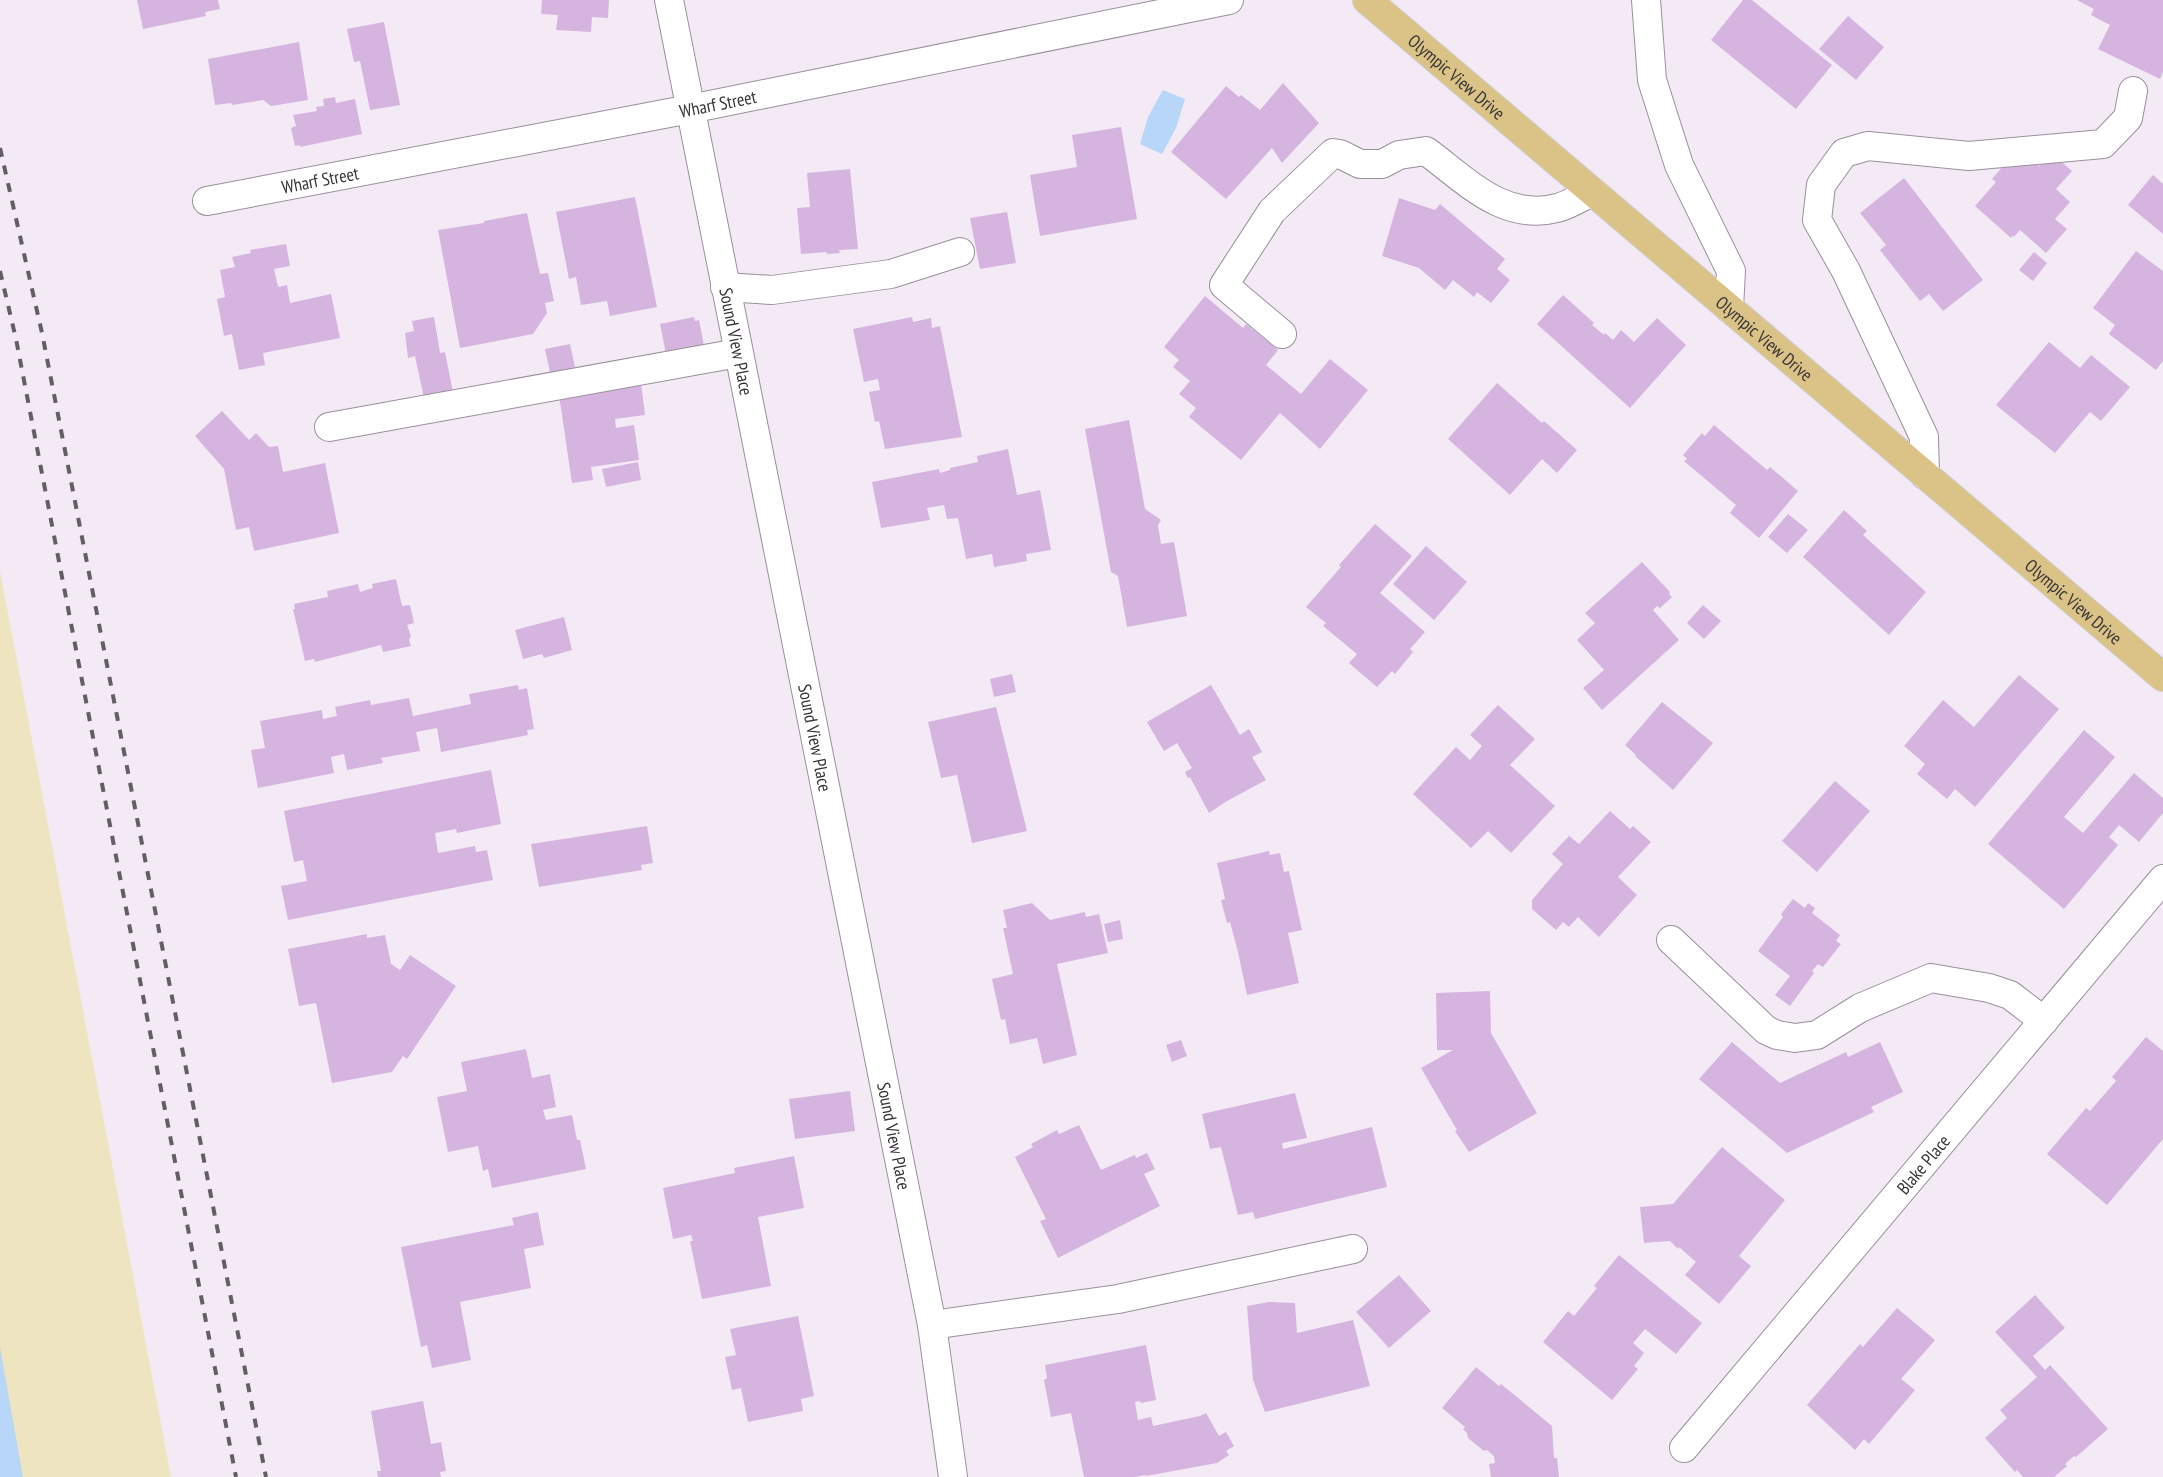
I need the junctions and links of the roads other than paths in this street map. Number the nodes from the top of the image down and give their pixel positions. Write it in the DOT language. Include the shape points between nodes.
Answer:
graph roads {
  1 [pos="669,0"];
  2 [pos="1228,0"];
  3 [pos="1367,0"];
  4 [pos="1646,0"];
  5 [pos="2133,91"];
  6 [pos="690,109"];
  7 [pos="1592,192"];
  8 [pos="207,201"];
  9 [pos="960,252"];
  10 [pos="725,287"];
  11 [pos="1729,308"];
  12 [pos="1282,334"];
  13 [pos="738,353"];
  14 [pos="329,428"];
  15 [pos="1925,475"];
  16 [pos="2163,678"];
  17 [pos="2163,879"];
  18 [pos="1671,940"];
  19 [pos="2044,1020"];
  20 [pos="1353,1249"];
  21 [pos="932,1325"];
  22 [pos="1684,1448"];
  23 [pos="953,1477"];
  1 -- 6 [label="street, Sound View Place"];
  2 -- 6 [label="street, Wharf Street"];
  3 -- 7 [label="main road, Olympic View Drive"];
  4 -- 11 [label="street" via="1652,80 1679,165 1730,271"];
  5 -- 15 [label="street" via="2128,118 2103,144 1969,156 1868,146 1844,153 1821,185 1817,220 1846,271 1924,437"];
  6 -- 8 [label="street, Wharf Street"];
  6 -- 10 [label="street, Sound View Place"];
  7 -- 11 [label="main road, Olympic View Drive"];
  7 -- 12 [label="street" via="1558,208 1522,211 1493,200 1426,151 1399,155 1382,164 1360,164 1333,152 1272,211 1224,285"];
  9 -- 10 [label="street" via="891,274 772,290"];
  10 -- 13 [label="street, Sound View Place"];
  11 -- 15 [label="main road, Olympic View Drive"];
  13 -- 14 [label="street"];
  13 -- 21 [label="street, Sound View Place"];
  15 -- 16 [label="main road, Olympic View Drive"];
  17 -- 19 [label="street, Blake Place"];
  18 -- 19 [label="street" via="1766,1030 1777,1035 1795,1038 1817,1035 1860,1008 1931,978 2010,995"];
  19 -- 22 [label="street, Blake Place"];
  20 -- 21 [label="street" via="1118,1299"];
  21 -- 23 [label="street, Sound View Place"];
}
